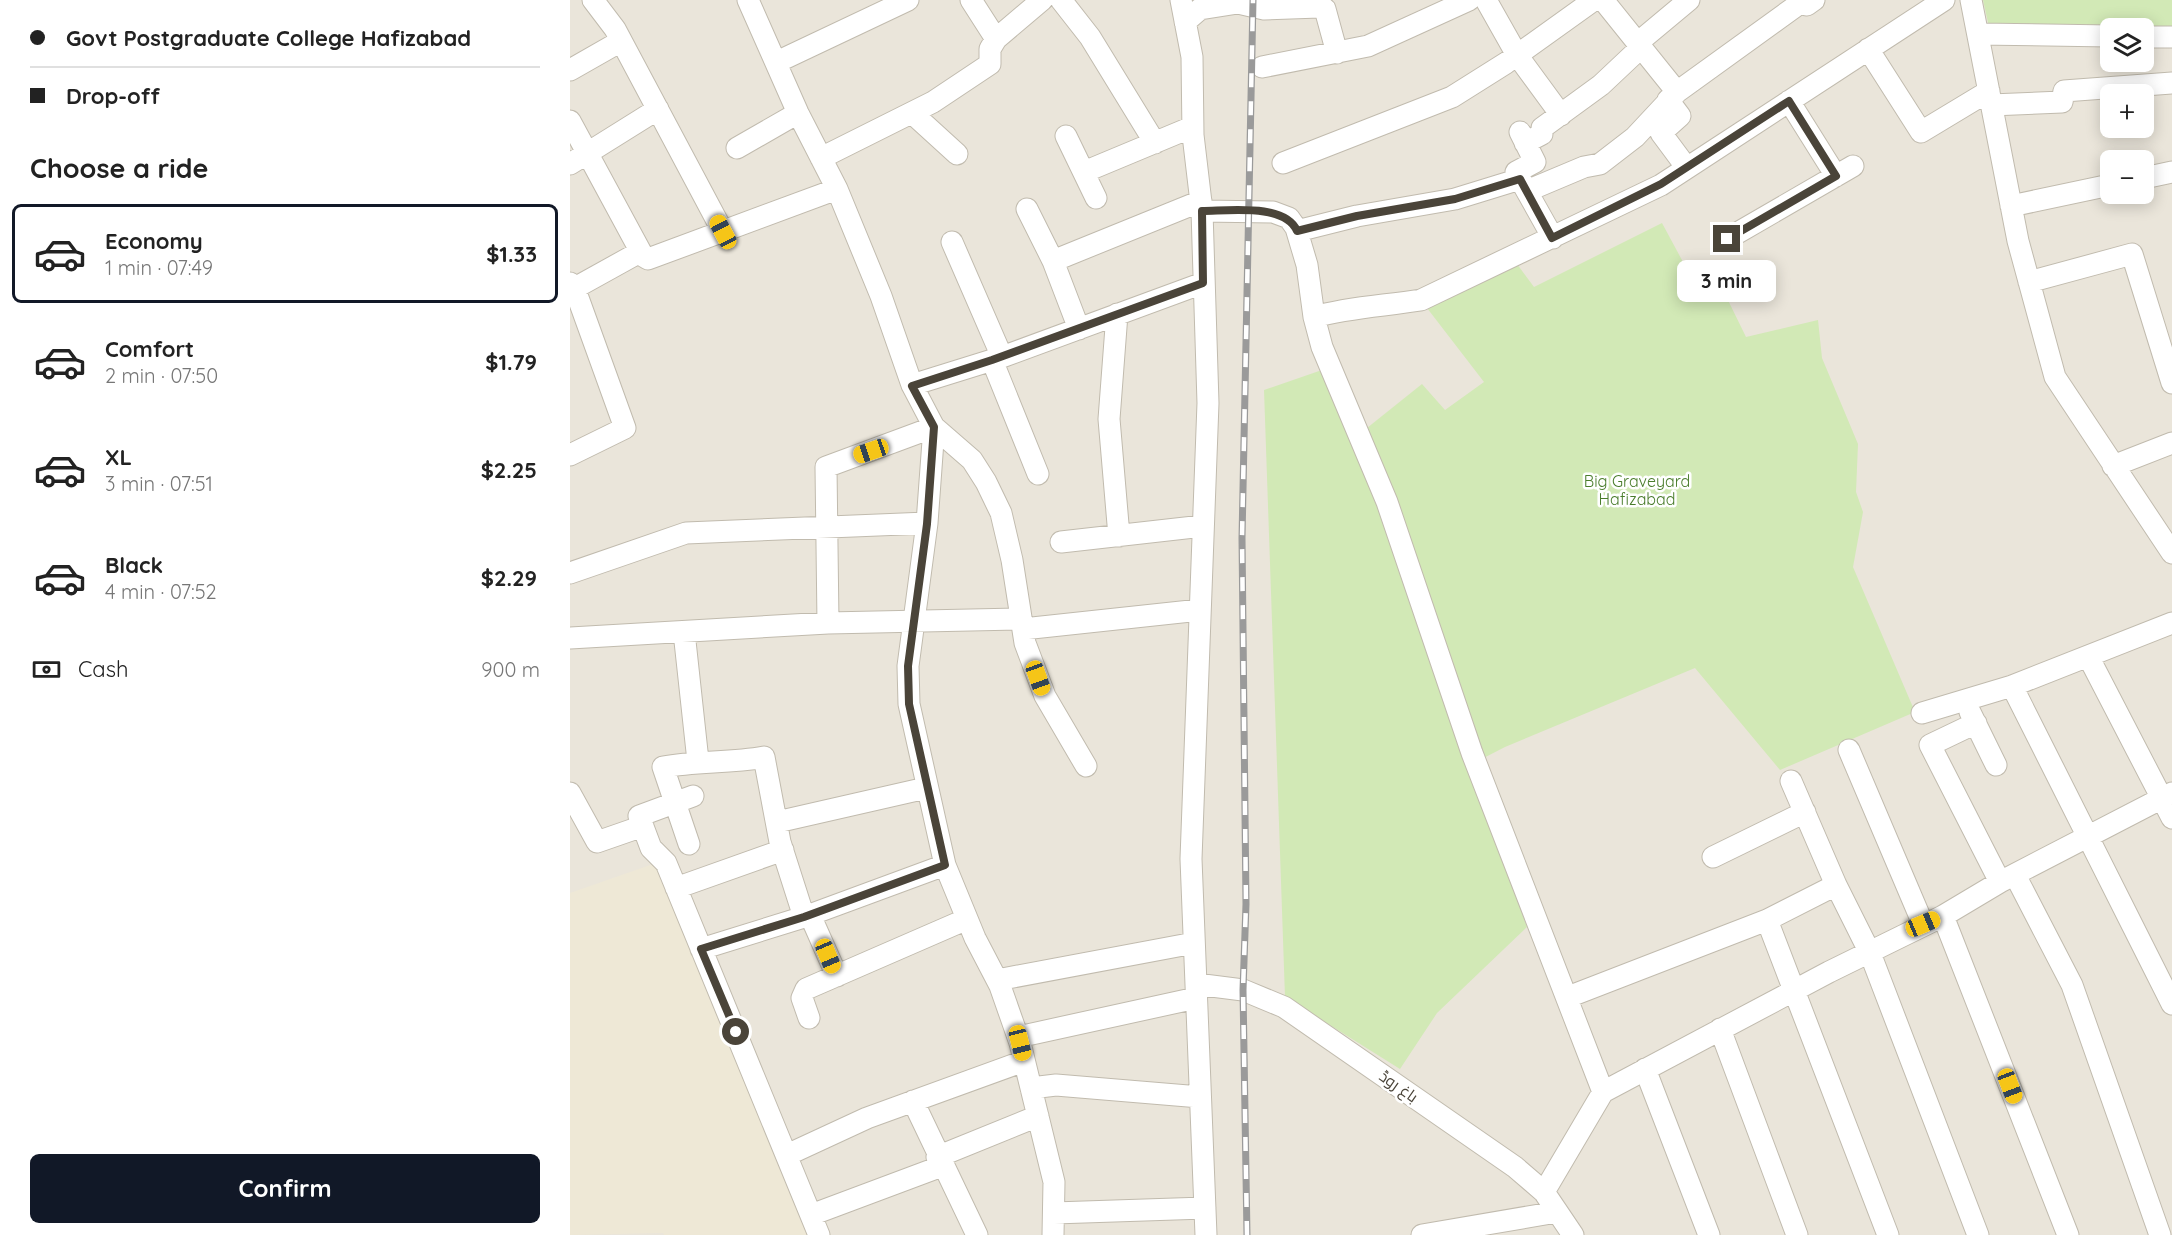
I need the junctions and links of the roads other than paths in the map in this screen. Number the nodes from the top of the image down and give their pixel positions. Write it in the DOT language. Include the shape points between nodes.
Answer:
graph roads {
  1 [pos="593,0"];
  2 [pos="748,0"];
  3 [pos="908,0"];
  4 [pos="971,0"];
  5 [pos="1042,0"];
  6 [pos="1061,0"];
  7 [pos="1181,0"];
  8 [pos="1469,0"];
  9 [pos="1486,0"];
  10 [pos="1594,0"];
  11 [pos="1603,0"];
  12 [pos="1689,0"];
  13 [pos="1807,0"];
  14 [pos="1944,0"];
  15 [pos="1971,0"];
  16 [pos="1238,2"];
  17 [pos="1319,3"];
  18 [pos="1185,21"];
  19 [pos="1978,34"];
  20 [pos="2100,36"];
  21 [pos="2154,37"];
  22 [pos="2172,38"];
  23 [pos="996,39"];
  24 [pos="621,41"];
  25 [pos="1639,44"];
  26 [pos="1868,49"];
  27 [pos="1337,53"];
  28 [pos="1517,55"];
  29 [pos="777,62"];
  30 [pos="1262,67"];
  31 [pos="570,70"];
  32 [pos="2172,83"];
  33 [pos="1673,97"];
  34 [pos="1990,98"];
  35 [pos="1789,101"];
  36 [pos="658,109"];
  37 [pos="798,113"];
  38 [pos="912,113"];
  39 [pos="1562,115"];
  40 [pos="570,121"];
  41 [pos="1192,127"];
  42 [pos="1066,136"];
  43 [pos="1155,142"];
  44 [pos="737,148"];
  45 [pos="957,154"];
  46 [pos="578,158"];
  47 [pos="821,158"];
  48 [pos="1283,163"];
  49 [pos="1687,168"];
  50 [pos="1084,172"];
  51 [pos="2172,172"];
  52 [pos="2154,176"];
  53 [pos="1523,185"];
  54 [pos="2100,187"];
  55 [pos="837,189"];
  56 [pos="1096,198"];
  57 [pos="1201,206"];
  58 [pos="2011,206"];
  59 [pos="1027,209"];
  60 [pos="1297,231"];
  61 [pos="723,232"];
  62 [pos="1552,238"];
  63 [pos="1727,239"];
  64 [pos="952,242"];
  65 [pos="643,256"];
  66 [pos="1053,261"];
  67 [pos="2029,282"];
  68 [pos="1203,283"];
  69 [pos="572,286"];
  70 [pos="1117,314"];
  71 [pos="1314,316"];
  72 [pos="1079,328"];
  73 [pos="997,359"];
  74 [pos="2172,383"];
  75 [pos="912,386"];
  76 [pos="934,427"];
  77 [pos="2172,443"];
  78 [pos="570,455"];
  79 [pos="2114,465"];
  80 [pos="1038,474"];
  81 [pos="927,524"];
  82 [pos="1203,526"];
  83 [pos="825,529"];
  84 [pos="1119,536"];
  85 [pos="1061,542"];
  86 [pos="2172,553"];
  87 [pos="570,573"];
  88 [pos="1200,610"];
  89 [pos="913,620"];
  90 [pos="828,623"];
  91 [pos="2172,623"];
  92 [pos="1022,624"];
  93 [pos="684,632"];
  94 [pos="570,638"];
  95 [pos="2088,656"];
  96 [pos="2012,686"];
  97 [pos="1964,700"];
  98 [pos="1922,713"];
  99 [pos="1976,723"];
  100 [pos="1849,750"];
  101 [pos="698,761"];
  102 [pos="1996,765"];
  103 [pos="1086,766"];
  104 [pos="1791,781"];
  105 [pos="926,788"];
  106 [pos="570,793"];
  107 [pos="2167,795"];
  108 [pos="684,800"];
  109 [pos="1804,812"];
  110 [pos="2172,818"];
  111 [pos="777,822"];
  112 [pos="643,826"];
  113 [pos="2087,837"];
  114 [pos="783,850"];
  115 [pos="660,857"];
  116 [pos="1713,857"];
  117 [pos="945,865"];
  118 [pos="2007,878"];
  119 [pos="1836,885"];
  120 [pos="676,888"];
  121 [pos="807,916"];
  122 [pos="1943,916"];
  123 [pos="967,918"];
  124 [pos="1767,920"];
  125 [pos="1923,924"];
  126 [pos="1194,944"];
  127 [pos="701,949"];
  128 [pos="1870,952"];
  129 [pos="837,976"];
  130 [pos="997,980"];
  131 [pos="1795,990"];
  132 [pos="1196,991"];
  133 [pos="1568,997"];
  134 [pos="2172,1004"];
  135 [pos="809,1018"];
  136 [pos="1720,1029"];
  137 [pos="1018,1037"];
  138 [pos="1024,1061"];
  139 [pos="1645,1069"];
  140 [pos="1031,1088"];
  141 [pos="1603,1092"];
  142 [pos="1200,1097"];
  143 [pos="913,1101"];
  144 [pos="1038,1116"];
  145 [pos="787,1155"];
  146 [pos="940,1161"];
  147 [pos="1544,1192"];
  148 [pos="1205,1208"];
  149 [pos="1557,1212"];
  150 [pos="1054,1213"];
  151 [pos="811,1215"];
  152 [pos="2162,1226"];
  153 [pos="819,1235"];
  154 [pos="976,1235"];
  155 [pos="1053,1235"];
  156 [pos="1206,1235"];
  157 [pos="1422,1235"];
  158 [pos="1574,1235"];
  159 [pos="1709,1235"];
  160 [pos="1797,1235"];
  161 [pos="1888,1235"];
  162 [pos="1978,1235"];
  163 [pos="2068,1235"];
  1 -- 24 [label="street"];
  2 -- 29 [label="street"];
  3 -- 29 [label="street"];
  4 -- 23 [label="street"];
  5 -- 23 [label="street"];
  6 -- 43 [label="street" via="1090,37"];
  7 -- 18 [label="street"];
  8 -- 27 [label="street" via="1368,46"];
  9 -- 28 [label="street"];
  10 -- 28 [label="street"];
  11 -- 25 [label="street"];
  12 -- 25 [label="street"];
  13 -- 33 [label="street"];
  14 -- 26 [label="street"];
  15 -- 19 [label="street"];
  16 -- 17 [label="street" via="1264,9"];
  16 -- 18 [label="street" via="1200,9"];
  17 -- 27 [label="street" via="1325,9"];
  18 -- 41 [label="street" via="1192,57"];
  19 -- 20 [label="street"];
  19 -- 34 [label="street"];
  21 -- 22 [label="street"];
  23 -- 38 [label="street" via="990,49 990,64"];
  24 -- 31 [label="street"];
  24 -- 36 [label="street"];
  25 -- 33 [label="street"];
  25 -- 39 [label="street" via="1635,53 1609,77"];
  26 -- 34 [label="street" via="1921,132"];
  26 -- 35 [label="street"];
  27 -- 30 [label="street"];
  28 -- 39 [label="street"];
  28 -- 48 [label="street" via="1452,97"];
  29 -- 37 [label="street"];
  32 -- 34 [label="street" via="2064,91 2062,102"];
  33 -- 49 [label="street" via="1680,116 1661,133"];
  33 -- 53 [label="street" via="1635,137 1600,164"];
  34 -- 58 [label="street"];
  35 -- 49 [label="street"];
  35 -- 63 [label="street" via="1845,171"];
  36 -- 46 [label="street"];
  36 -- 61 [label="street"];
  37 -- 44 [label="street"];
  37 -- 47 [label="street"];
  38 -- 45 [label="street"];
  38 -- 47 [label="street"];
  39 -- 53 [label="street" via="1542,128 1542,134 1523,137 1535,162 1516,172"];
  40 -- 46 [label="street"];
  41 -- 43 [label="street"];
  41 -- 57 [label="street"];
  42 -- 50 [label="street"];
  43 -- 50 [label="street"];
  46 -- 65 [label="street"];
  47 -- 55 [label="street"];
  49 -- 62 [label="street"];
  50 -- 56 [label="street"];
  51 -- 52 [label="street"];
  53 -- 60 [label="street"];
  53 -- 62 [label="street"];
  54 -- 58 [label="street"];
  55 -- 61 [label="street"];
  55 -- 75 [label="street" via="881,296"];
  57 -- 60 [label="street" via="1273,212 1289,218"];
  57 -- 66 [label="street"];
  57 -- 68 [label="street"];
  58 -- 67 [label="street"];
  59 -- 66 [label="street"];
  60 -- 71 [label="street" via="1307,265"];
  61 -- 65 [label="street" via="648,259"];
  62 -- 71 [label="street" via="1421,300 1349,307"];
  64 -- 73 [label="street"];
  65 -- 69 [label="street" via="638,253"];
  66 -- 72 [label="street"];
  67 -- 74 [label="street" via="2132,254"];
  67 -- 79 [label="street" via="2055,377"];
  68 -- 70 [label="street"];
  68 -- 82 [label="street" via="1208,403"];
  69 -- 78 [label="street" via="625,428"];
  70 -- 72 [label="street"];
  70 -- 84 [label="street" via="1109,419"];
  71 -- 133 [label="street" via="1322,347 1387,502 1472,753"];
  72 -- 73 [label="street"];
  73 -- 75 [label="street"];
  73 -- 80 [label="street"];
  75 -- 76 [label="street"];
  76 -- 81 [label="street"];
  76 -- 83 [label="street" via="826,467"];
  76 -- 92 [label="street" via="972,460 1001,513"];
  77 -- 79 [label="street"];
  79 -- 86 [label="street"];
  81 -- 83 [label="street"];
  81 -- 89 [label="street"];
  82 -- 84 [label="street"];
  82 -- 88 [label="street"];
  83 -- 87 [label="street" via="686,533"];
  83 -- 90 [label="street"];
  84 -- 85 [label="street"];
  88 -- 92 [label="street"];
  88 -- 126 [label="street" via="1191,859"];
  89 -- 90 [label="street"];
  89 -- 92 [label="street"];
  89 -- 105 [label="street" via="909,704"];
  90 -- 93 [label="street"];
  91 -- 95 [label="street"];
  92 -- 103 [label="street" via="1025,644 1045,696"];
  93 -- 94 [label="street"];
  93 -- 101 [label="street"];
  95 -- 96 [label="street"];
  95 -- 107 [label="street"];
  96 -- 97 [label="street"];
  96 -- 113 [label="street"];
  97 -- 98 [label="street"];
  97 -- 99 [label="street"];
  99 -- 102 [label="street"];
  99 -- 118 [label="street" via="1930,745"];
  100 -- 125 [label="street"];
  101 -- 108 [label="street" via="663,767"];
  101 -- 111 [label="street" via="734,762 764,757"];
  104 -- 109 [label="street"];
  105 -- 111 [label="street"];
  105 -- 117 [label="street"];
  106 -- 112 [label="street" via="597,842"];
  107 -- 110 [label="street"];
  107 -- 113 [label="street"];
  108 -- 112 [label="street" via="639,816"];
  108 -- 115 [label="street" via="696,841"];
  109 -- 116 [label="street"];
  109 -- 119 [label="street"];
  111 -- 114 [label="street"];
  112 -- 115 [label="street" via="651,848"];
  113 -- 118 [label="street"];
  113 -- 134 [label="street"];
  114 -- 120 [label="street"];
  114 -- 121 [label="street"];
  115 -- 120 [label="street"];
  117 -- 121 [label="street"];
  117 -- 123 [label="street"];
  118 -- 122 [label="street"];
  118 -- 152 [label="street" via="2072,985"];
  119 -- 124 [label="street"];
  119 -- 128 [label="street"];
  120 -- 127 [label="street"];
  121 -- 127 [label="street"];
  121 -- 129 [label="street"];
  122 -- 125 [label="street"];
  122 -- 163 [label="street"];
  123 -- 129 [label="street"];
  123 -- 130 [label="street"];
  124 -- 131 [label="street"];
  124 -- 133 [label="street"];
  125 -- 128 [label="street"];
  126 -- 130 [label="street"];
  126 -- 132 [label="street"];
  127 -- 145 [label="street"];
  128 -- 131 [label="street"];
  128 -- 162 [label="street"];
  129 -- 135 [label="street" via="806,989 802,998"];
  130 -- 137 [label="street"];
  131 -- 136 [label="street"];
  131 -- 161 [label="street"];
  132 -- 137 [label="street, باغ روڈ"];
  132 -- 142 [label="street"];
  132 -- 147 [label="street, باغ روڈ" via="1243,990 1284,1007 1515,1167"];
  133 -- 141 [label="street"];
  136 -- 139 [label="street"];
  136 -- 160 [label="street"];
  137 -- 138 [label="street"];
  138 -- 140 [label="street"];
  138 -- 143 [label="street"];
  139 -- 141 [label="street"];
  139 -- 159 [label="street"];
  140 -- 142 [label="street" via="1056,1084"];
  140 -- 144 [label="street"];
  141 -- 147 [label="street"];
  142 -- 148 [label="street"];
  143 -- 145 [label="street"];
  143 -- 146 [label="street"];
  144 -- 146 [label="street"];
  144 -- 150 [label="street" via="1054,1182"];
  145 -- 151 [label="street"];
  146 -- 151 [label="street"];
  146 -- 154 [label="street"];
  147 -- 149 [label="street, باغ روڈ"];
  148 -- 150 [label="street"];
  148 -- 156 [label="street"];
  149 -- 157 [label="street"];
  149 -- 158 [label="street, باغ روڈ"];
  150 -- 155 [label="street"];
  151 -- 153 [label="street"];
}
